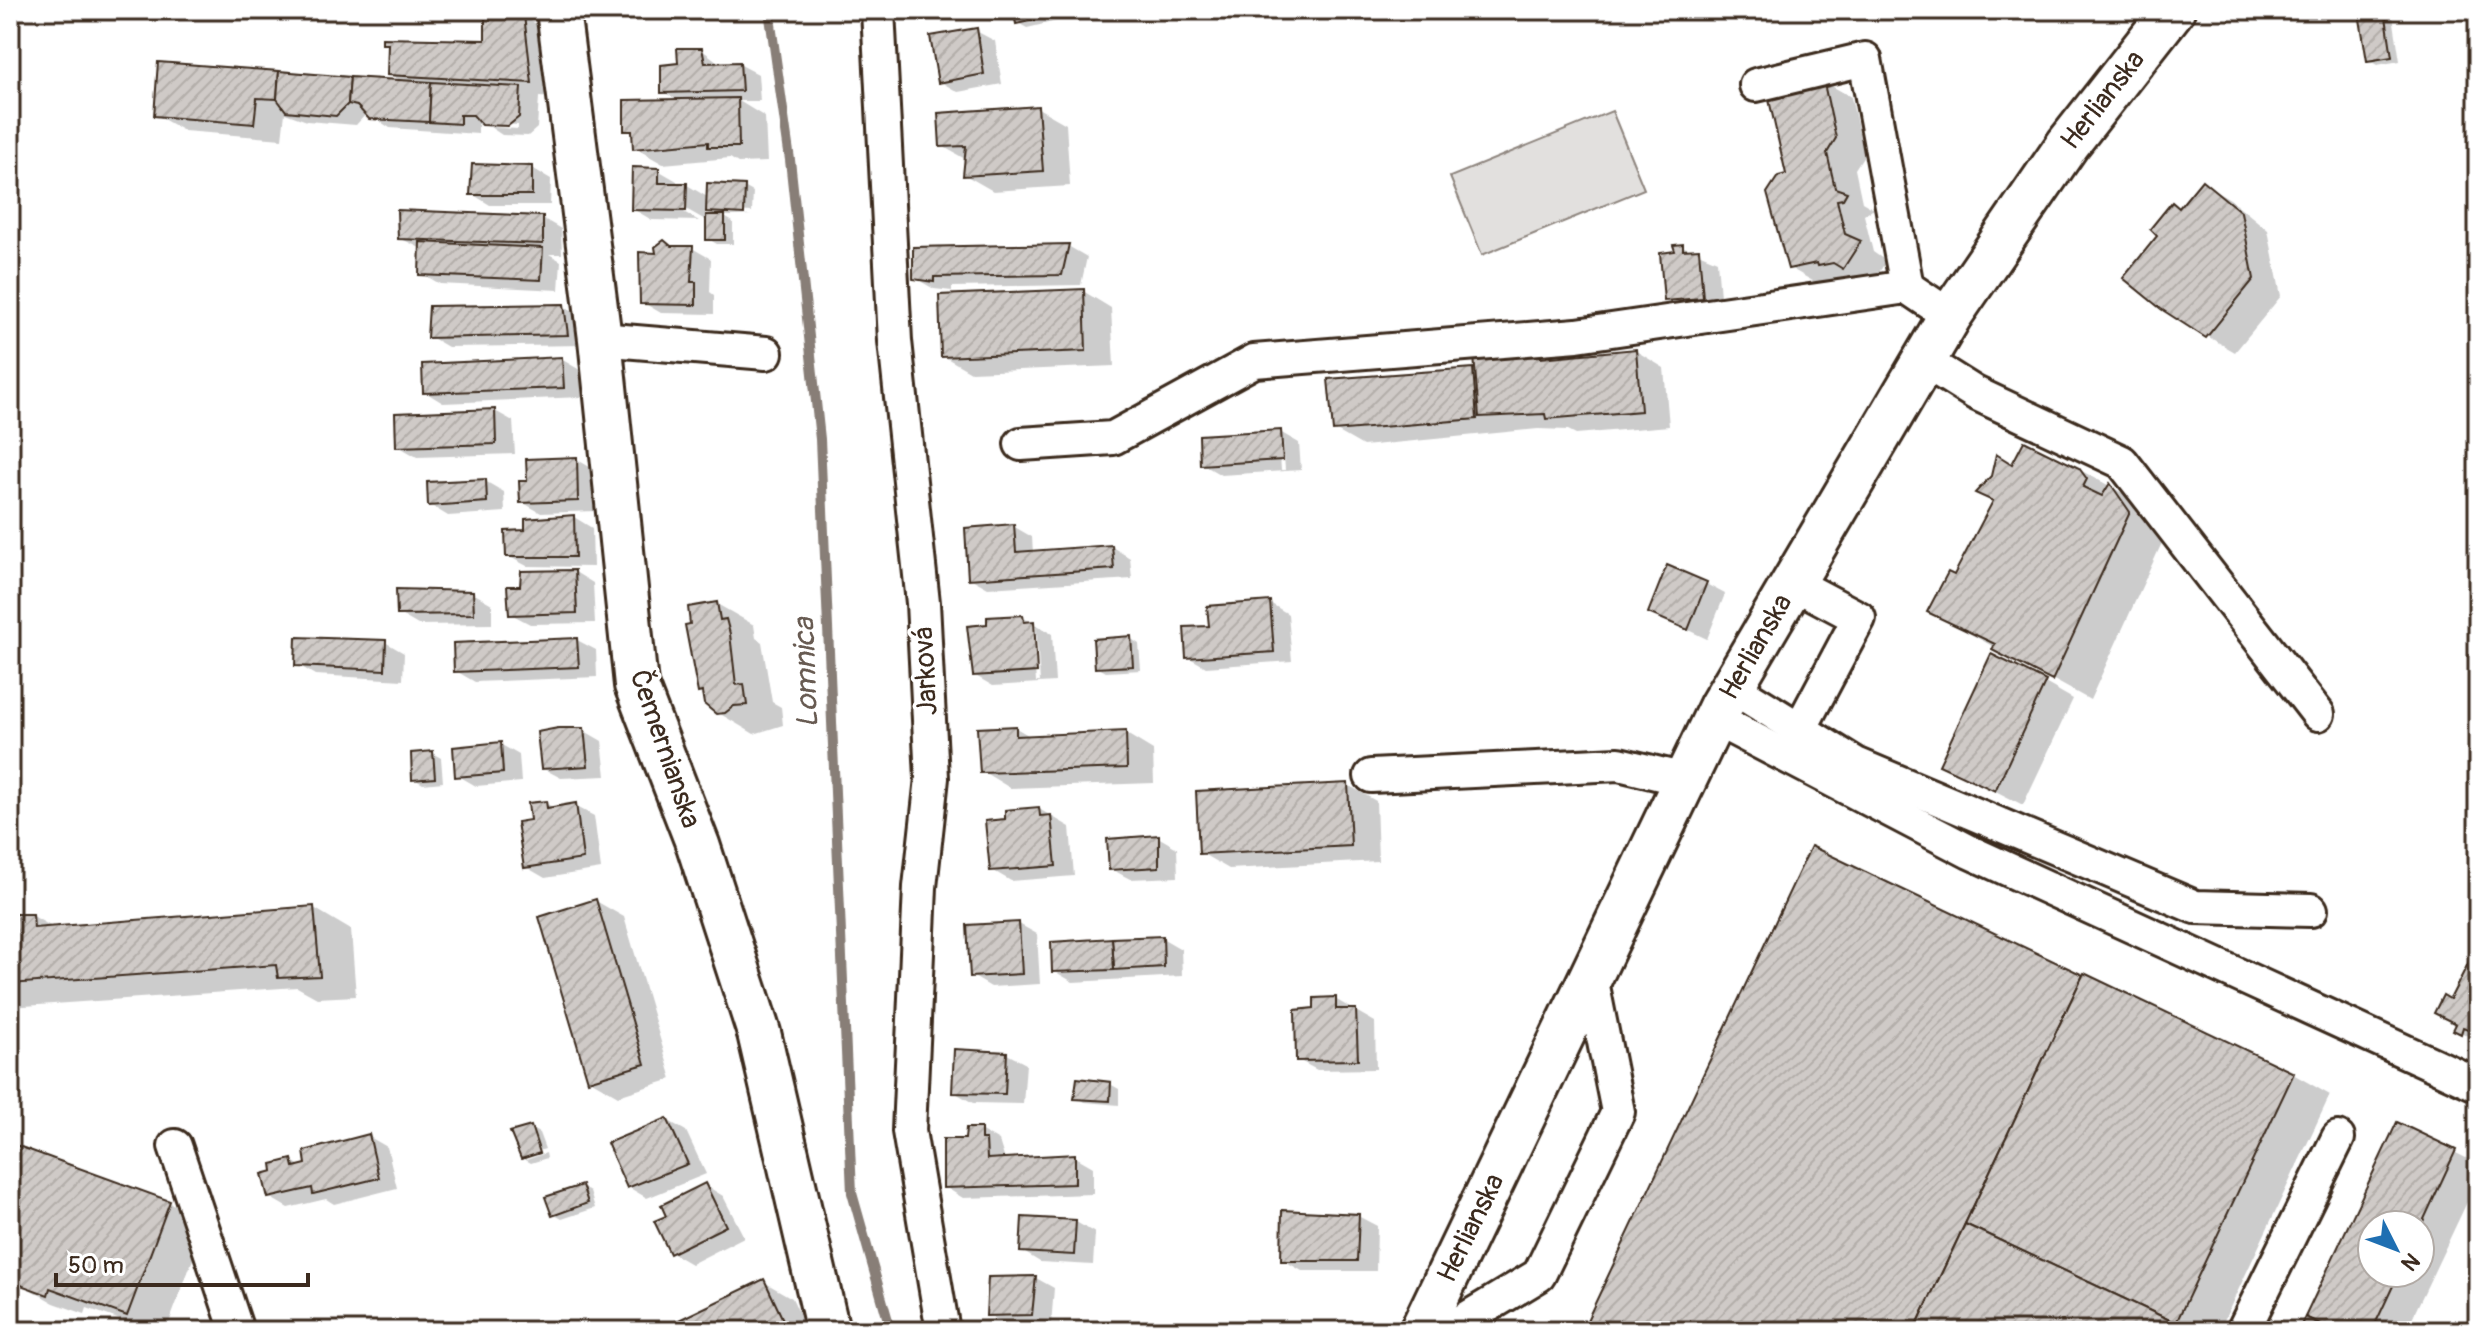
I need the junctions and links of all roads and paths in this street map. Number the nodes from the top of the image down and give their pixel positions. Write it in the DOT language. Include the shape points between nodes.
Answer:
graph roads {
  1 [pos="558,10"];
  2 [pos="878,10"];
  3 [pos="2173,10"];
  4 [pos="1756,85"];
  5 [pos="1907,287"];
  6 [pos="1950,316"];
  7 [pos="600,339"];
  8 [pos="766,353"];
  9 [pos="1924,361"];
  10 [pos="1021,444"];
  11 [pos="1793,583"];
  12 [pos="1723,703"];
  13 [pos="2318,714"];
  14 [pos="1800,729"];
  15 [pos="1371,776"];
  16 [pos="1685,780"];
  17 [pos="2311,910"];
  18 [pos="1591,976"];
  19 [pos="2478,1079"];
  20 [pos="2338,1138"];
  21 [pos="175,1146"];
  22 [pos="237,1331"];
  23 [pos="828,1331"];
  24 [pos="943,1331"];
  25 [pos="1421,1331"];
  26 [pos="1446,1331"];
  27 [pos="2243,1331"];
  1 -- 7 [label="main road, Čemernianska"];
  2 -- 24 [label="street, Jarková" via="895,341 923,603 932,778 920,887 909,1131"];
  3 -- 6 [label="main road, Herlianska" via="2068,144"];
  4 -- 5 [label="street" via="1865,59"];
  5 -- 6 [label="street"];
  5 -- 10 [label="street" via="1577,335 1254,361 1113,438"];
  6 -- 9 [label="main road, Herlianska"];
  7 -- 8 [label="street"];
  7 -- 23 [label="main road, Čemernianska" via="636,685 698,845 759,1033"];
  9 -- 11 [label="main road, Herlianska"];
  9 -- 13 [label="street" via="1975,393 2122,462"];
  11 -- 12 [label="main road, Herlianska"];
  11 -- 14 [label="street" via="1859,618"];
  12 -- 14 [label="street"];
  12 -- 16 [label="main road, Herlianska"];
  12 -- 19 [label="street" via="1970,852 2476,1084"];
  14 -- 17 [label="street" via="1856,764 2195,907"];
  15 -- 16 [label="street" via="1619,764"];
  16 -- 18 [label="main road, Herlianska"];
  18 -- 25 [label="main road, Herlianska"];
  18 -- 26 [label="street" via="1618,1112 1539,1275"];
  20 -- 27 [label="street"];
  21 -- 22 [label="street"];
}
